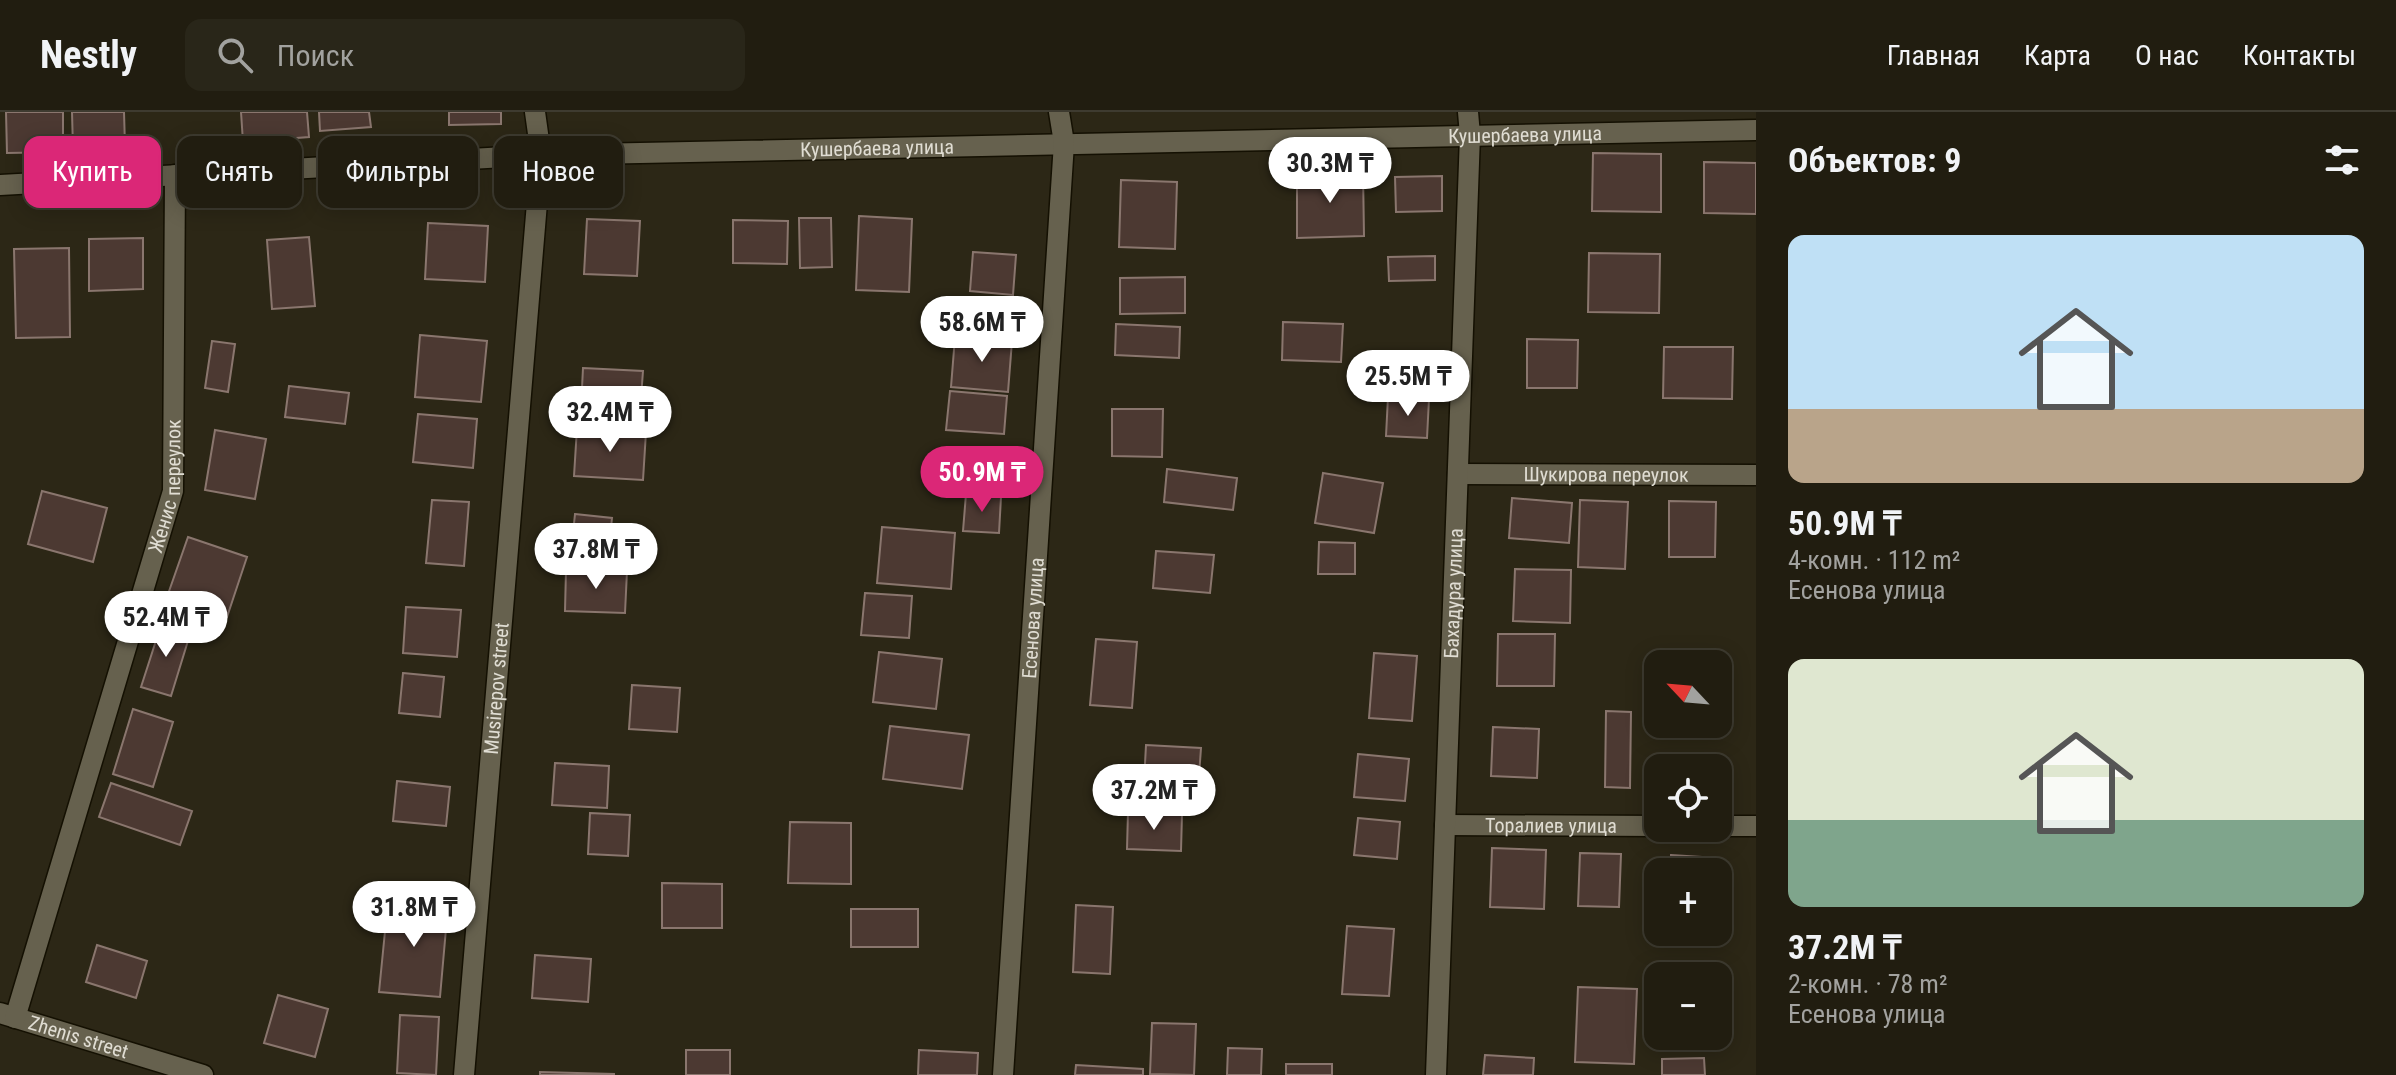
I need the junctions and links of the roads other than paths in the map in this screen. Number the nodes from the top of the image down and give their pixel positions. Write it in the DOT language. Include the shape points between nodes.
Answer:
graph roads {
  1 [pos="535,112"];
  2 [pos="1059,112"];
  3 [pos="1468,112"];
  4 [pos="1756,130"];
  5 [pos="1470,135"];
  6 [pos="538,136"];
  7 [pos="1064,143"];
  8 [pos="623,153"];
  9 [pos="494,158"];
  10 [pos="175,175"];
  11 [pos="0,185"];
  12 [pos="537,208"];
  13 [pos="1458,474"];
  14 [pos="1756,475"];
  15 [pos="1445,825"];
  16 [pos="1644,826"];
  17 [pos="1732,826"];
  18 [pos="1756,826"];
  19 [pos="7,1016"];
  20 [pos="203,1075"];
  21 [pos="464,1075"];
  22 [pos="1003,1075"];
  23 [pos="1436,1075"];
  1 -- 6 [label="street, Musirepov street"];
  2 -- 7 [label="street, Есенова улица"];
  3 -- 5 [label="street, Бахадура улица"];
  4 -- 5 [label="street, Кушербаева улица"];
  5 -- 7 [label="street, Кушербаева улица"];
  5 -- 13 [label="street, Бахадура улица"];
  7 -- 8 [label="street, Кушербаева улица"];
  7 -- 22 [label="street, Есенова улица"];
  9 -- 10 [label="street, Кушербаева улица"];
  10 -- 11 [label="street, Кушербаева улица"];
  10 -- 19 [label="street, Женис переулок" via="173,491"];
  12 -- 21 [label="street, Musirepov street"];
  13 -- 14 [label="street, Шукирова переулок"];
  13 -- 15 [label="street, Бахадура улица"];
  15 -- 16 [label="street, Торалиев улица"];
  15 -- 23 [label="street, Бахадура улица"];
  17 -- 18 [label="street"];
  19 -- 20 [label="street, Zhenis street"];
}
